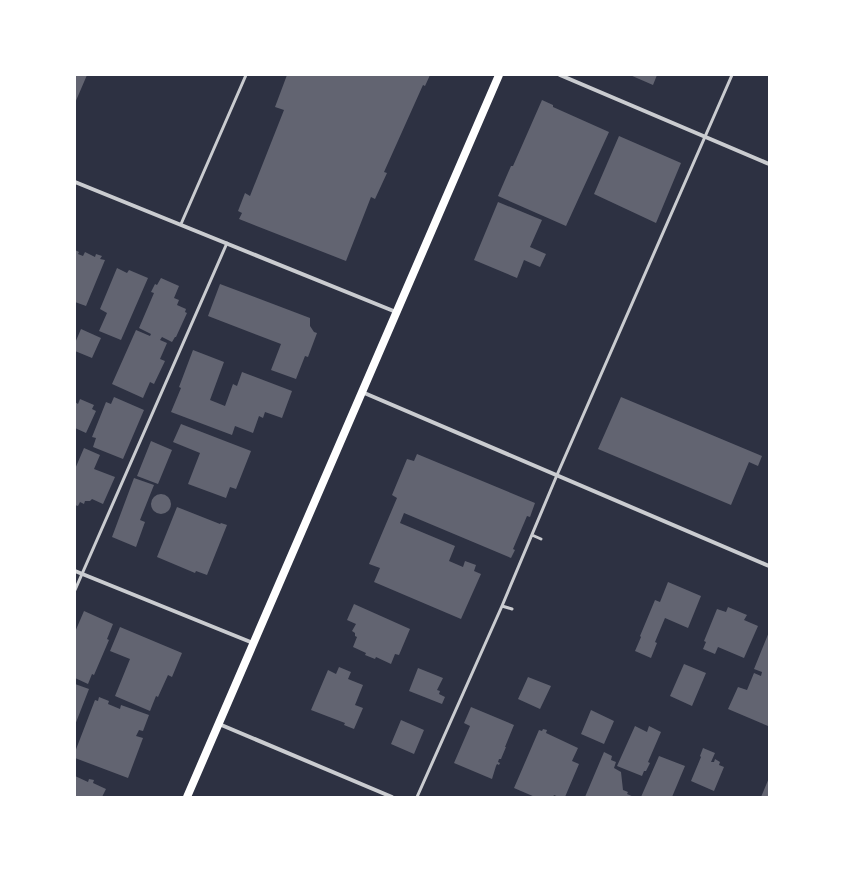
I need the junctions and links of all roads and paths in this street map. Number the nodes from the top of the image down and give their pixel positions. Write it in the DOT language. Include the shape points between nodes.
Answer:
graph roads {
  1 [pos="246,75"];
  2 [pos="499,75"];
  3 [pos="560,75"];
  4 [pos="732,75"];
  5 [pos="705,136"];
  6 [pos="769,164"];
  7 [pos="75,182"];
  8 [pos="181,224"];
  9 [pos="227,243"];
  10 [pos="396,312"];
  11 [pos="362,392"];
  12 [pos="557,475"];
  13 [pos="532,535"];
  14 [pos="541,539"];
  15 [pos="769,566"];
  16 [pos="75,572"];
  17 [pos="82,574"];
  18 [pos="75,590"];
  19 [pos="502,606"];
  20 [pos="512,609"];
  21 [pos="253,643"];
  22 [pos="219,724"];
  23 [pos="187,797"];
  24 [pos="392,797"];
  25 [pos="417,797"];
  1 -- 8 [label="lane"];
  2 -- 10 [label="main road"];
  3 -- 5 [label="street"];
  4 -- 5 [label="lane"];
  5 -- 6 [label="street"];
  5 -- 12 [label="lane"];
  7 -- 8 [label="street"];
  8 -- 9 [label="street"];
  9 -- 10 [label="street"];
  9 -- 17 [label="lane"];
  10 -- 11 [label="main road"];
  11 -- 12 [label="street"];
  11 -- 21 [label="main road"];
  12 -- 13 [label="lane"];
  12 -- 15 [label="street"];
  13 -- 14 [label="lane"];
  13 -- 19 [label="lane"];
  16 -- 17 [label="street"];
  17 -- 18 [label="lane"];
  17 -- 21 [label="street"];
  19 -- 20 [label="lane"];
  19 -- 25 [label="lane"];
  21 -- 22 [label="main road"];
  22 -- 23 [label="main road"];
  22 -- 24 [label="street"];
}
